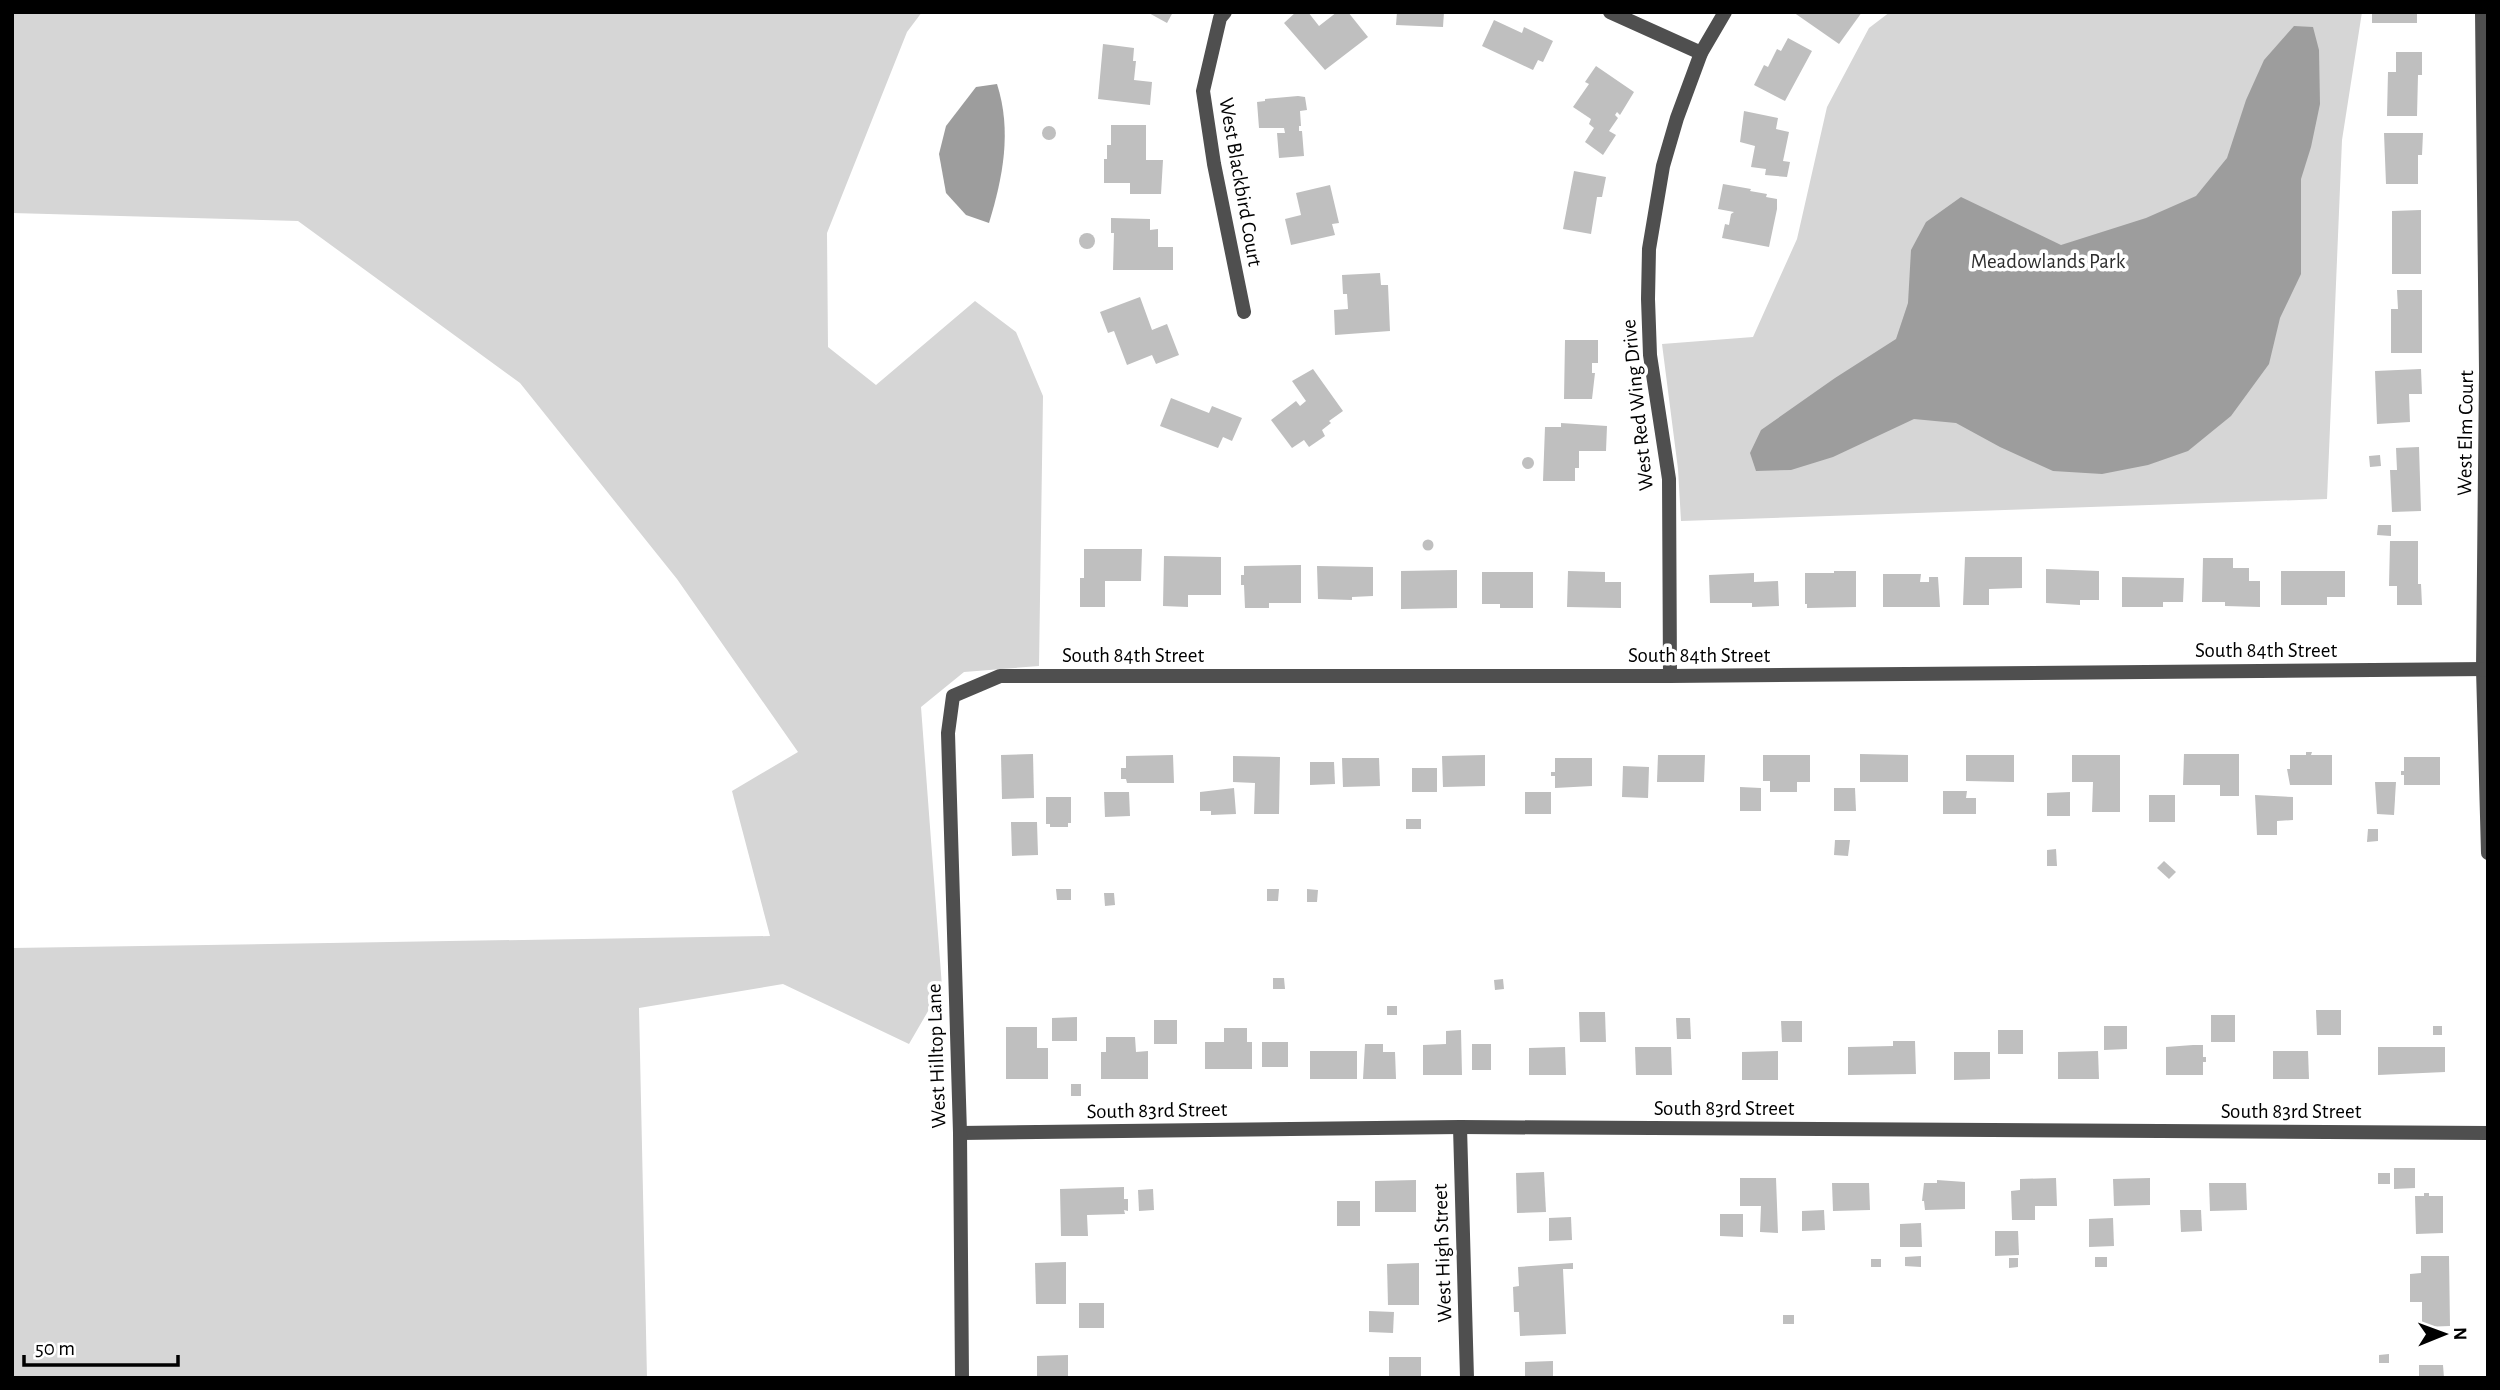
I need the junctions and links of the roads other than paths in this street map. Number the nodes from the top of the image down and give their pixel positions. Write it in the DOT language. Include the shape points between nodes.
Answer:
graph roads {
  1 [pos="1610,12"];
  2 [pos="1724,12"];
  3 [pos="2482,12"];
  4 [pos="1222,15"];
  5 [pos="1701,52"];
  6 [pos="2485,71"];
  7 [pos="1244,312"];
  8 [pos="2487,370"];
  9 [pos="2485,669"];
  10 [pos="1670,676"];
  11 [pos="948,733"];
  12 [pos="2488,853"];
  13 [pos="1460,1127"];
  14 [pos="960,1133"];
  15 [pos="2488,1133"];
  16 [pos="962,1378"];
  17 [pos="1467,1378"];
  1 -- 5 [label="street"];
  2 -- 5 [label="street, West Red Wing Drive"];
  3 -- 6 [label="street, West Elm Court"];
  4 -- 7 [label="street, West Blackbird Court" via="1203,91"];
  5 -- 10 [label="street, West Red Wing Drive" via="1663,166 1649,249 1650,355 1669,479"];
  6 -- 8 [label="street, West Elm Court"];
  8 -- 9 [label="street, West Elm Court"];
  9 -- 10 [label="street, South 84th Street"];
  9 -- 12 [label="street, West Elm Court"];
  10 -- 11 [label="street, South 84th Street" via="1000,676 953,696"];
  11 -- 14 [label="street, West Hilltop Lane"];
  13 -- 14 [label="street, South 83rd Street"];
  13 -- 15 [label="street, South 83rd Street"];
  13 -- 17 [label="street, West High Street"];
  14 -- 16 [label="street, West Hilltop Lane"];
}
